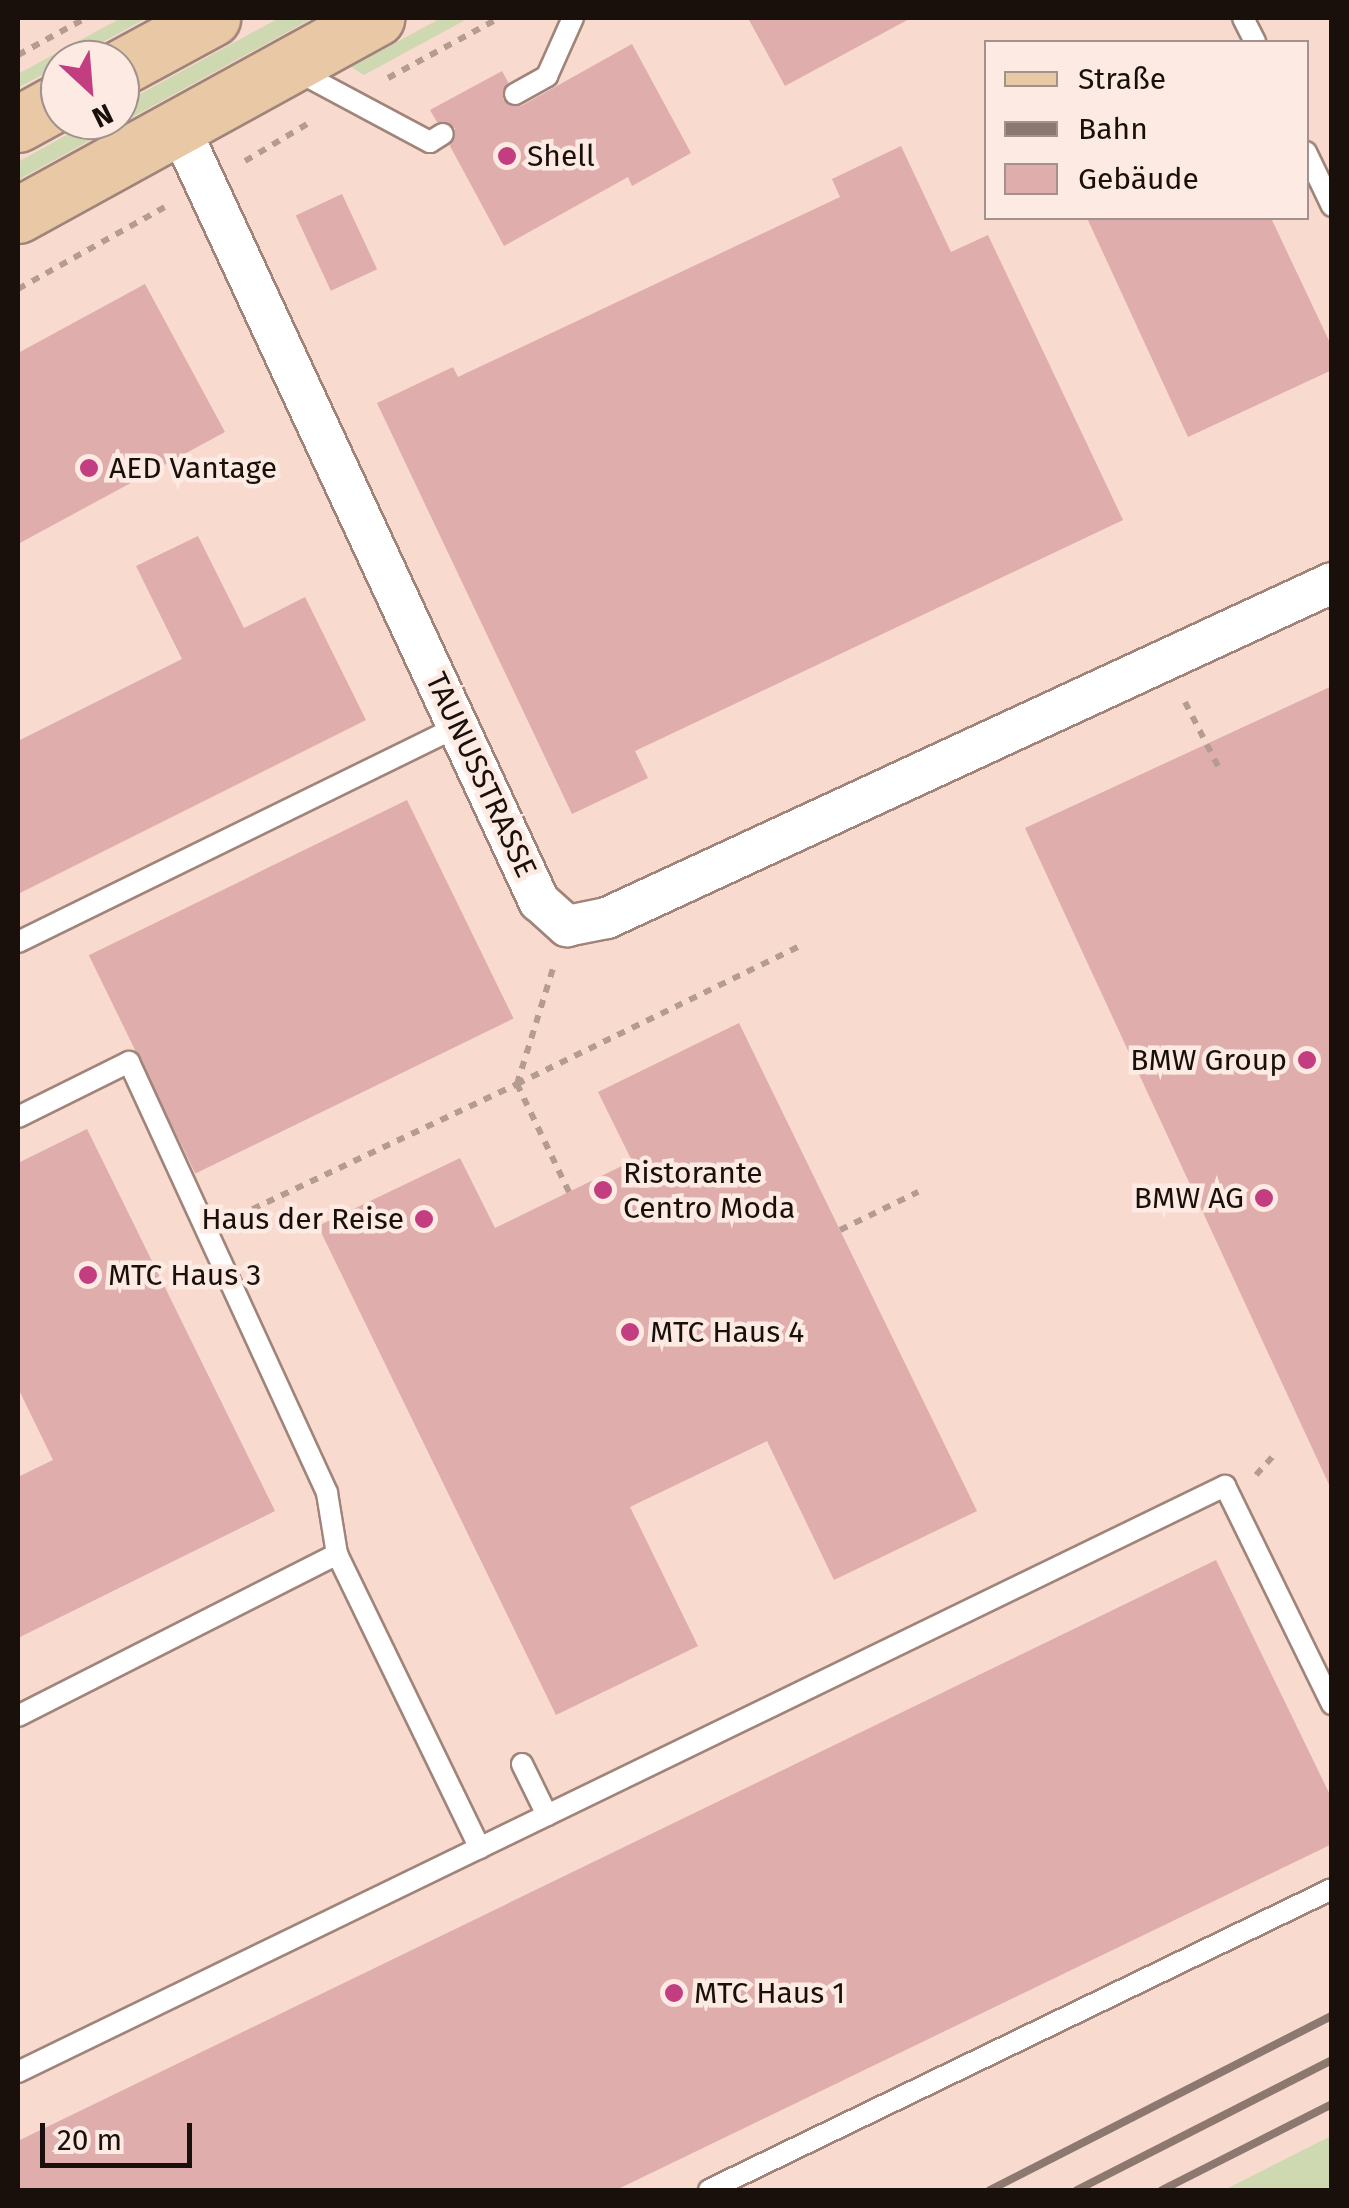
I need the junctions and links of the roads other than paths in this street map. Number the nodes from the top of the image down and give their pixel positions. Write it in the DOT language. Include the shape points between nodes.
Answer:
graph roads {
  1 [pos="212,18"];
  2 [pos="376,18"];
  3 [pos="574,18"];
  4 [pos="140,57"];
  5 [pos="289,66"];
  6 [pos="514,94"];
  7 [pos="40,112"];
  8 [pos="18,124"];
  9 [pos="179,127"];
  10 [pos="443,134"];
  11 [pos="1309,158"];
  12 [pos="1332,206"];
  13 [pos="18,215"];
  14 [pos="1332,583"];
  15 [pos="458,726"];
  16 [pos="18,942"];
  17 [pos="18,1117"];
  18 [pos="337,1554"];
  19 [pos="1332,1704"];
  20 [pos="18,1716"];
  21 [pos="522,1764"];
  22 [pos="547,1815"];
  23 [pos="480,1848"];
  24 [pos="1332,1889"];
  25 [pos="18,2072"];
  26 [pos="708,2190"];
  1 -- 4 [label="main road"];
  2 -- 5 [label="main road"];
  3 -- 6 [label="lane" via="547,76"];
  5 -- 9 [label="main road"];
  5 -- 10 [label="lane" via="430,142"];
  7 -- 8 [label="main road"];
  9 -- 13 [label="main road"];
  9 -- 15 [label="street, TAUNUSSTRASSE"];
  11 -- 12 [label="lane"];
  14 -- 15 [label="street, TAUNUSSTRASSE" via="607,918 567,926 539,901"];
  15 -- 16 [label="lane"];
  17 -- 18 [label="lane" via="129,1062 328,1494"];
  18 -- 20 [label="lane"];
  18 -- 23 [label="lane"];
  19 -- 22 [label="lane" via="1225,1486"];
  21 -- 22 [label="lane"];
  22 -- 23 [label="lane"];
  23 -- 25 [label="lane"];
  24 -- 26 [label="lane"];
}
